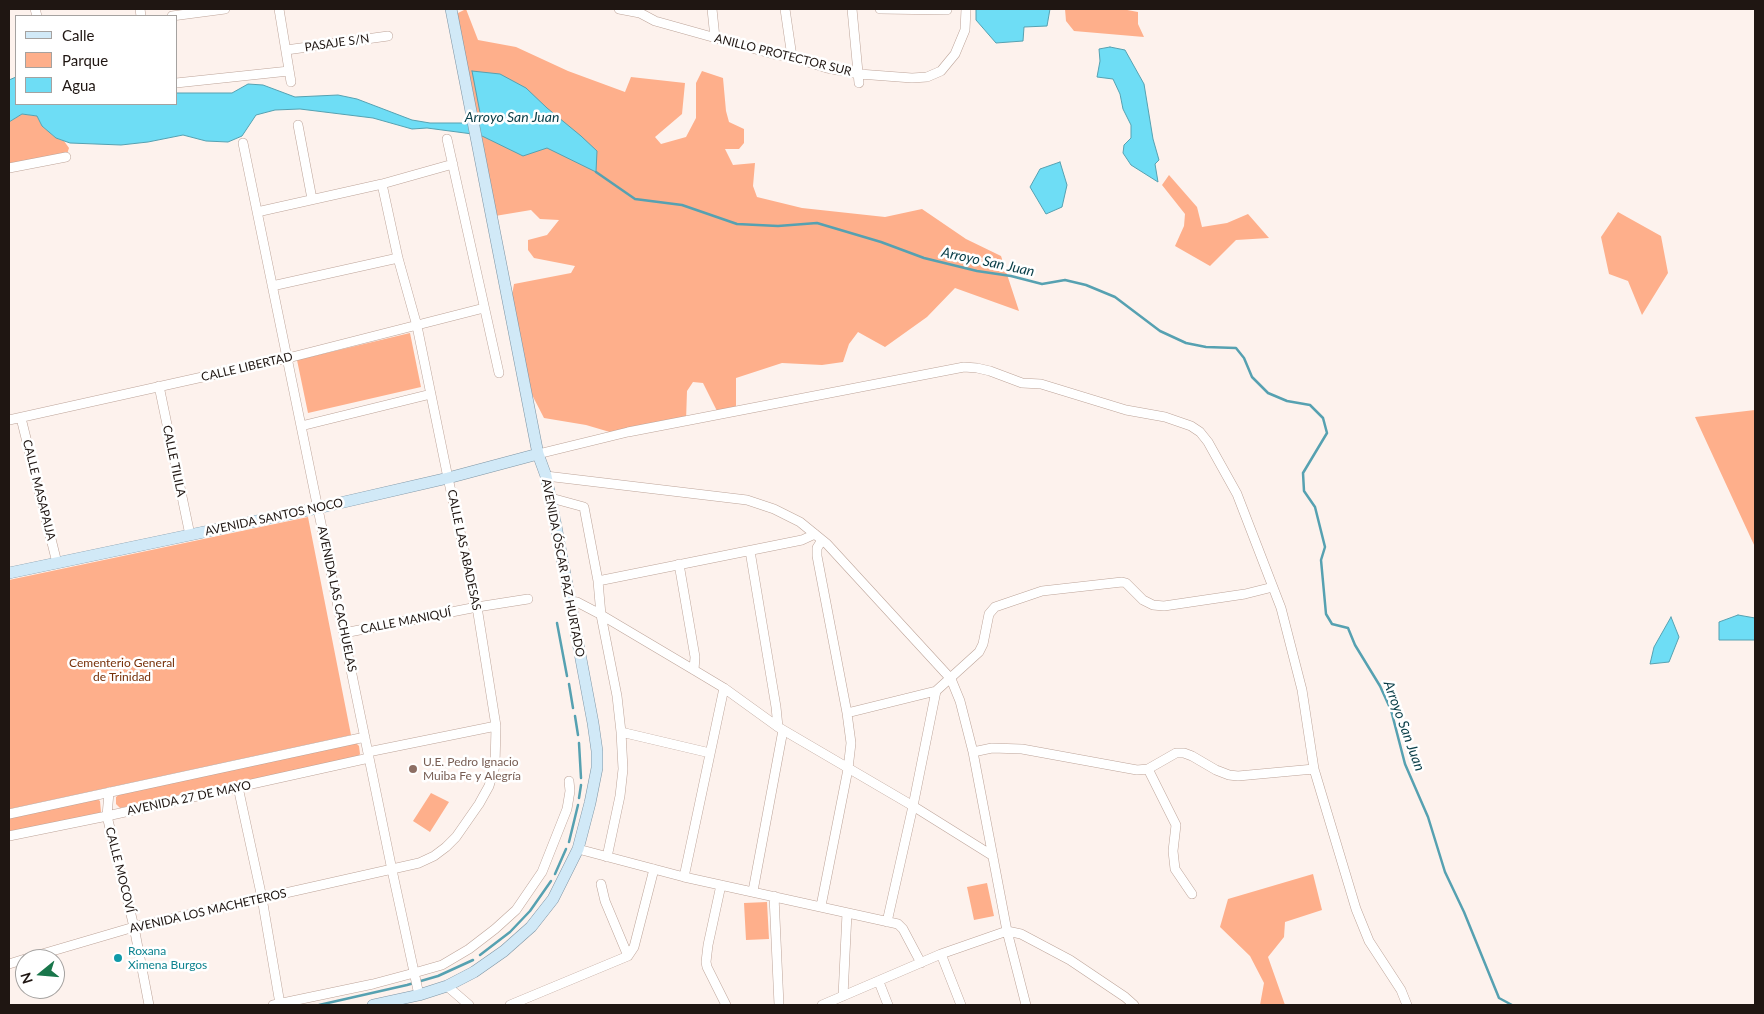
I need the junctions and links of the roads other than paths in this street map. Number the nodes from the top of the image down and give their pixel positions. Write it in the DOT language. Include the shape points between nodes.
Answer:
graph roads {
  1 [pos="225,9"];
  2 [pos="279,9"];
  3 [pos="451,9"];
  4 [pos="619,9"];
  5 [pos="712,9"];
  6 [pos="785,9"];
  7 [pos="852,9"];
  8 [pos="880,9"];
  9 [pos="966,9"];
  10 [pos="947,10"];
  11 [pos="178,15"];
  12 [pos="640,15"];
  13 [pos="388,36"];
  14 [pos="715,38"];
  15 [pos="286,50"];
  16 [pos="792,57"];
  17 [pos="289,71"];
  18 [pos="859,78"];
  19 [pos="291,82"];
  20 [pos="178,83"];
  21 [pos="298,125"];
  22 [pos="447,139"];
  23 [pos="243,144"];
  24 [pos="66,157"];
  25 [pos="452,164"];
  26 [pos="9,168"];
  27 [pos="382,184"];
  28 [pos="312,199"];
  29 [pos="257,212"];
  30 [pos="398,258"];
  31 [pos="272,286"];
  32 [pos="484,308"];
  33 [pos="417,326"];
  34 [pos="288,358"];
  35 [pos="499,373"];
  36 [pos="159,386"];
  37 [pos="431,394"];
  38 [pos="21,418"];
  39 [pos="9,420"];
  40 [pos="301,426"];
  41 [pos="538,454"];
  42 [pos="546,476"];
  43 [pos="448,478"];
  44 [pos="551,498"];
  45 [pos="318,508"];
  46 [pos="190,535"];
  47 [pos="819,537"];
  48 [pos="750,551"];
  49 [pos="57,563"];
  50 [pos="679,564"];
  51 [pos="9,573"];
  52 [pos="598,581"];
  53 [pos="1273,587"];
  54 [pos="528,600"];
  55 [pos="574,601"];
  56 [pos="477,607"];
  57 [pos="599,614"];
  58 [pos="344,633"];
  59 [pos="694,670"];
  60 [pos="950,678"];
  61 [pos="724,688"];
  62 [pos="936,691"];
  63 [pos="847,713"];
  64 [pos="496,726"];
  65 [pos="781,729"];
  66 [pos="622,732"];
  67 [pos="365,737"];
  68 [pos="973,752"];
  69 [pos="710,753"];
  70 [pos="368,755"];
  71 [pos="848,769"];
  72 [pos="1148,769"];
  73 [pos="1314,769"];
  74 [pos="569,781"];
  75 [pos="238,787"];
  76 [pos="109,792"];
  77 [pos="913,806"];
  78 [pos="9,814"];
  79 [pos="107,816"];
  80 [pos="9,836"];
  81 [pos="578,849"];
  82 [pos="993,856"];
  83 [pos="607,857"];
  84 [pos="654,869"];
  85 [pos="392,870"];
  86 [pos="684,877"];
  87 [pos="601,884"];
  88 [pos="722,885"];
  89 [pos="753,892"];
  90 [pos="1192,894"];
  91 [pos="774,896"];
  92 [pos="262,898"];
  93 [pos="821,906"];
  94 [pos="847,913"];
  95 [pos="887,922"];
  96 [pos="134,927"];
  97 [pos="1007,930"];
  98 [pos="59,949"];
  99 [pos="941,954"];
  100 [pos="628,956"];
  101 [pos="921,963"];
  102 [pos="879,982"];
  103 [pos="416,983"];
  104 [pos="447,986"];
  105 [pos="843,996"];
  106 [pos="276,1004"];
  107 [pos="149,1005"];
  108 [pos="374,1005"];
  109 [pos="469,1005"];
  110 [pos="510,1005"];
  111 [pos="726,1005"];
  112 [pos="779,1005"];
  113 [pos="822,1005"];
  114 [pos="888,1005"];
  115 [pos="961,1005"];
  116 [pos="1026,1005"];
  117 [pos="1134,1005"];
  118 [pos="1407,1005"];
  1 -- 11 [label="street"];
  2 -- 15 [label="street"];
  3 -- 41 [label="main road, AVENIDA ÓSCAR PAZ HURTADO"];
  4 -- 12 [label="street, ANILLO PROTECTOR SUR"];
  5 -- 14 [label="street"];
  6 -- 16 [label="street"];
  7 -- 18 [label="street"];
  8 -- 10 [label="street"];
  9 -- 18 [label="street, ANILLO PROTECTOR SUR" via="964,30 955,54 941,71 912,78"];
  12 -- 14 [label="street, ANILLO PROTECTOR SUR"];
  13 -- 15 [label="street, PASAJE S/N"];
  14 -- 16 [label="street, ANILLO PROTECTOR SUR"];
  15 -- 17 [label="street"];
  16 -- 18 [label="street, ANILLO PROTECTOR SUR"];
  17 -- 19 [label="street"];
  17 -- 20 [label="street"];
  21 -- 28 [label="street"];
  22 -- 25 [label="street"];
  23 -- 29 [label="street, AVENIDA LAS CACHUELAS"];
  24 -- 26 [label="street"];
  25 -- 27 [label="street"];
  25 -- 32 [label="street"];
  27 -- 28 [label="street"];
  27 -- 30 [label="street, CALLE LAS ABADESAS"];
  28 -- 29 [label="street"];
  29 -- 31 [label="street, AVENIDA LAS CACHUELAS"];
  30 -- 31 [label="street"];
  30 -- 33 [label="street, CALLE LAS ABADESAS"];
  31 -- 34 [label="street, AVENIDA LAS CACHUELAS"];
  32 -- 33 [label="street, CALLE LIBERTAD"];
  32 -- 35 [label="street"];
  33 -- 34 [label="street, CALLE LIBERTAD"];
  33 -- 37 [label="street, CALLE LAS ABADESAS"];
  34 -- 36 [label="street, CALLE LIBERTAD"];
  34 -- 40 [label="street, AVENIDA LAS CACHUELAS"];
  36 -- 38 [label="street, CALLE LIBERTAD"];
  36 -- 46 [label="street, CALLE TILILA"];
  37 -- 40 [label="street"];
  37 -- 43 [label="street, CALLE LAS ABADESAS"];
  38 -- 39 [label="street, CALLE LIBERTAD"];
  38 -- 49 [label="street, CALLE MASAPAIJA"];
  40 -- 45 [label="street, AVENIDA LAS CACHUELAS"];
  41 -- 42 [label="main road, AVENIDA ÓSCAR PAZ HURTADO"];
  41 -- 43 [label="main road, AVENIDA SANTOS NOCO"];
  41 -- 53 [label="street" via="628,432 935,372 977,368 1022,383 1041,384 1126,410 1165,417 1200,432 1237,494"];
  42 -- 44 [label="main road, AVENIDA ÓSCAR PAZ HURTADO"];
  42 -- 47 [label="street" via="747,500 800,522"];
  43 -- 45 [label="main road, AVENIDA SANTOS NOCO"];
  43 -- 56 [label="street, CALLE LAS ABADESAS"];
  44 -- 52 [label="street" via="584,507"];
  44 -- 55 [label="main road, AVENIDA ÓSCAR PAZ HURTADO"];
  45 -- 46 [label="main road, AVENIDA SANTOS NOCO"];
  45 -- 58 [label="street, AVENIDA LAS CACHUELAS"];
  46 -- 49 [label="main road, AVENIDA SANTOS NOCO"];
  47 -- 48 [label="street"];
  47 -- 60 [label="street"];
  47 -- 63 [label="street" via="816,556"];
  48 -- 50 [label="street"];
  48 -- 65 [label="street"];
  49 -- 51 [label="main road, AVENIDA SANTOS NOCO"];
  50 -- 52 [label="street"];
  50 -- 59 [label="street" via="695,657"];
  52 -- 57 [label="street"];
  53 -- 60 [label="street" via="1164,606 1143,600 1122,582 1042,591 995,606 989,614 979,652"];
  53 -- 73 [label="street" via="1302,690"];
  54 -- 56 [label="street, CALLE MANIQUÍ"];
  55 -- 57 [label="street"];
  55 -- 81 [label="main road, AVENIDA ÓSCAR PAZ HURTADO" via="597,750 595,783"];
  56 -- 58 [label="street, CALLE MANIQUÍ"];
  56 -- 64 [label="street, CALLE LAS ABADESAS"];
  57 -- 59 [label="street"];
  57 -- 66 [label="street"];
  58 -- 67 [label="street, AVENIDA LAS CACHUELAS"];
  59 -- 61 [label="street"];
  60 -- 62 [label="street"];
  60 -- 68 [label="street" via="960,701"];
  61 -- 65 [label="street"];
  61 -- 69 [label="street"];
  62 -- 63 [label="street"];
  62 -- 77 [label="street"];
  63 -- 71 [label="street" via="851,743"];
  64 -- 70 [label="street, AVENIDA 27 DE MAYO"];
  64 -- 85 [label="street, CALLE LAS ABADESAS" via="495,766 489,786 466,824 434,856"];
  65 -- 71 [label="street"];
  65 -- 89 [label="street"];
  66 -- 69 [label="street"];
  66 -- 83 [label="street" via="620,796"];
  67 -- 70 [label="street, AVENIDA LAS CACHUELAS"];
  67 -- 76 [label="street, AVENIDA 27 DE MAYO"];
  68 -- 72 [label="street" via="992,748 1022,749 1137,770"];
  68 -- 82 [label="street"];
  69 -- 86 [label="street"];
  70 -- 75 [label="street, AVENIDA 27 DE MAYO"];
  70 -- 85 [label="street, AVENIDA LAS CACHUELAS"];
  71 -- 77 [label="street"];
  71 -- 93 [label="street"];
  72 -- 73 [label="street" via="1176,753 1184,753 1216,770 1238,776"];
  72 -- 90 [label="street" via="1176,825 1175,868"];
  73 -- 118 [label="street" via="1362,928"];
  74 -- 103 [label="street" via="567,809 555,842 542,872 516,910 469,949"];
  75 -- 79 [label="street, AVENIDA 27 DE MAYO"];
  75 -- 92 [label="street"];
  76 -- 78 [label="street, AVENIDA 27 DE MAYO"];
  76 -- 79 [label="street, CALLE MOCOVÍ"];
  77 -- 82 [label="street"];
  77 -- 95 [label="street"];
  79 -- 80 [label="street, AVENIDA 27 DE MAYO"];
  79 -- 96 [label="street, CALLE MOCOVÍ"];
  81 -- 83 [label="street"];
  81 -- 104 [label="main road, AVENIDA ÓSCAR PAZ HURTADO" via="553,899 531,927 504,951"];
  82 -- 97 [label="street"];
  83 -- 84 [label="street"];
  84 -- 86 [label="street"];
  84 -- 100 [label="street" via="634,948"];
  85 -- 92 [label="street, AVENIDA LOS MACHETEROS"];
  85 -- 103 [label="street, AVENIDA LAS CACHUELAS"];
  86 -- 88 [label="street"];
  87 -- 100 [label="street"];
  88 -- 89 [label="street"];
  88 -- 111 [label="street" via="706,962"];
  89 -- 91 [label="street"];
  91 -- 93 [label="street"];
  91 -- 112 [label="street"];
  92 -- 96 [label="street, AVENIDA LOS MACHETEROS"];
  92 -- 106 [label="street"];
  93 -- 94 [label="street"];
  94 -- 95 [label="street"];
  94 -- 105 [label="street"];
  95 -- 101 [label="street" via="903,928"];
  96 -- 98 [label="street, AVENIDA LOS MACHETEROS"];
  96 -- 107 [label="street, CALLE MOCOVÍ"];
  97 -- 99 [label="street"];
  97 -- 116 [label="street"];
  97 -- 117 [label="street" via="1070,960"];
  99 -- 101 [label="street"];
  99 -- 115 [label="street"];
  100 -- 110 [label="street"];
  101 -- 102 [label="street"];
  102 -- 105 [label="street"];
  102 -- 114 [label="street"];
  103 -- 104 [label="main road, AVENIDA ÓSCAR PAZ HURTADO"];
  103 -- 106 [label="street" via="373,984"];
  103 -- 108 [label="main road, AVENIDA ÓSCAR PAZ HURTADO"];
  104 -- 109 [label="street"];
  105 -- 113 [label="street"];
}
